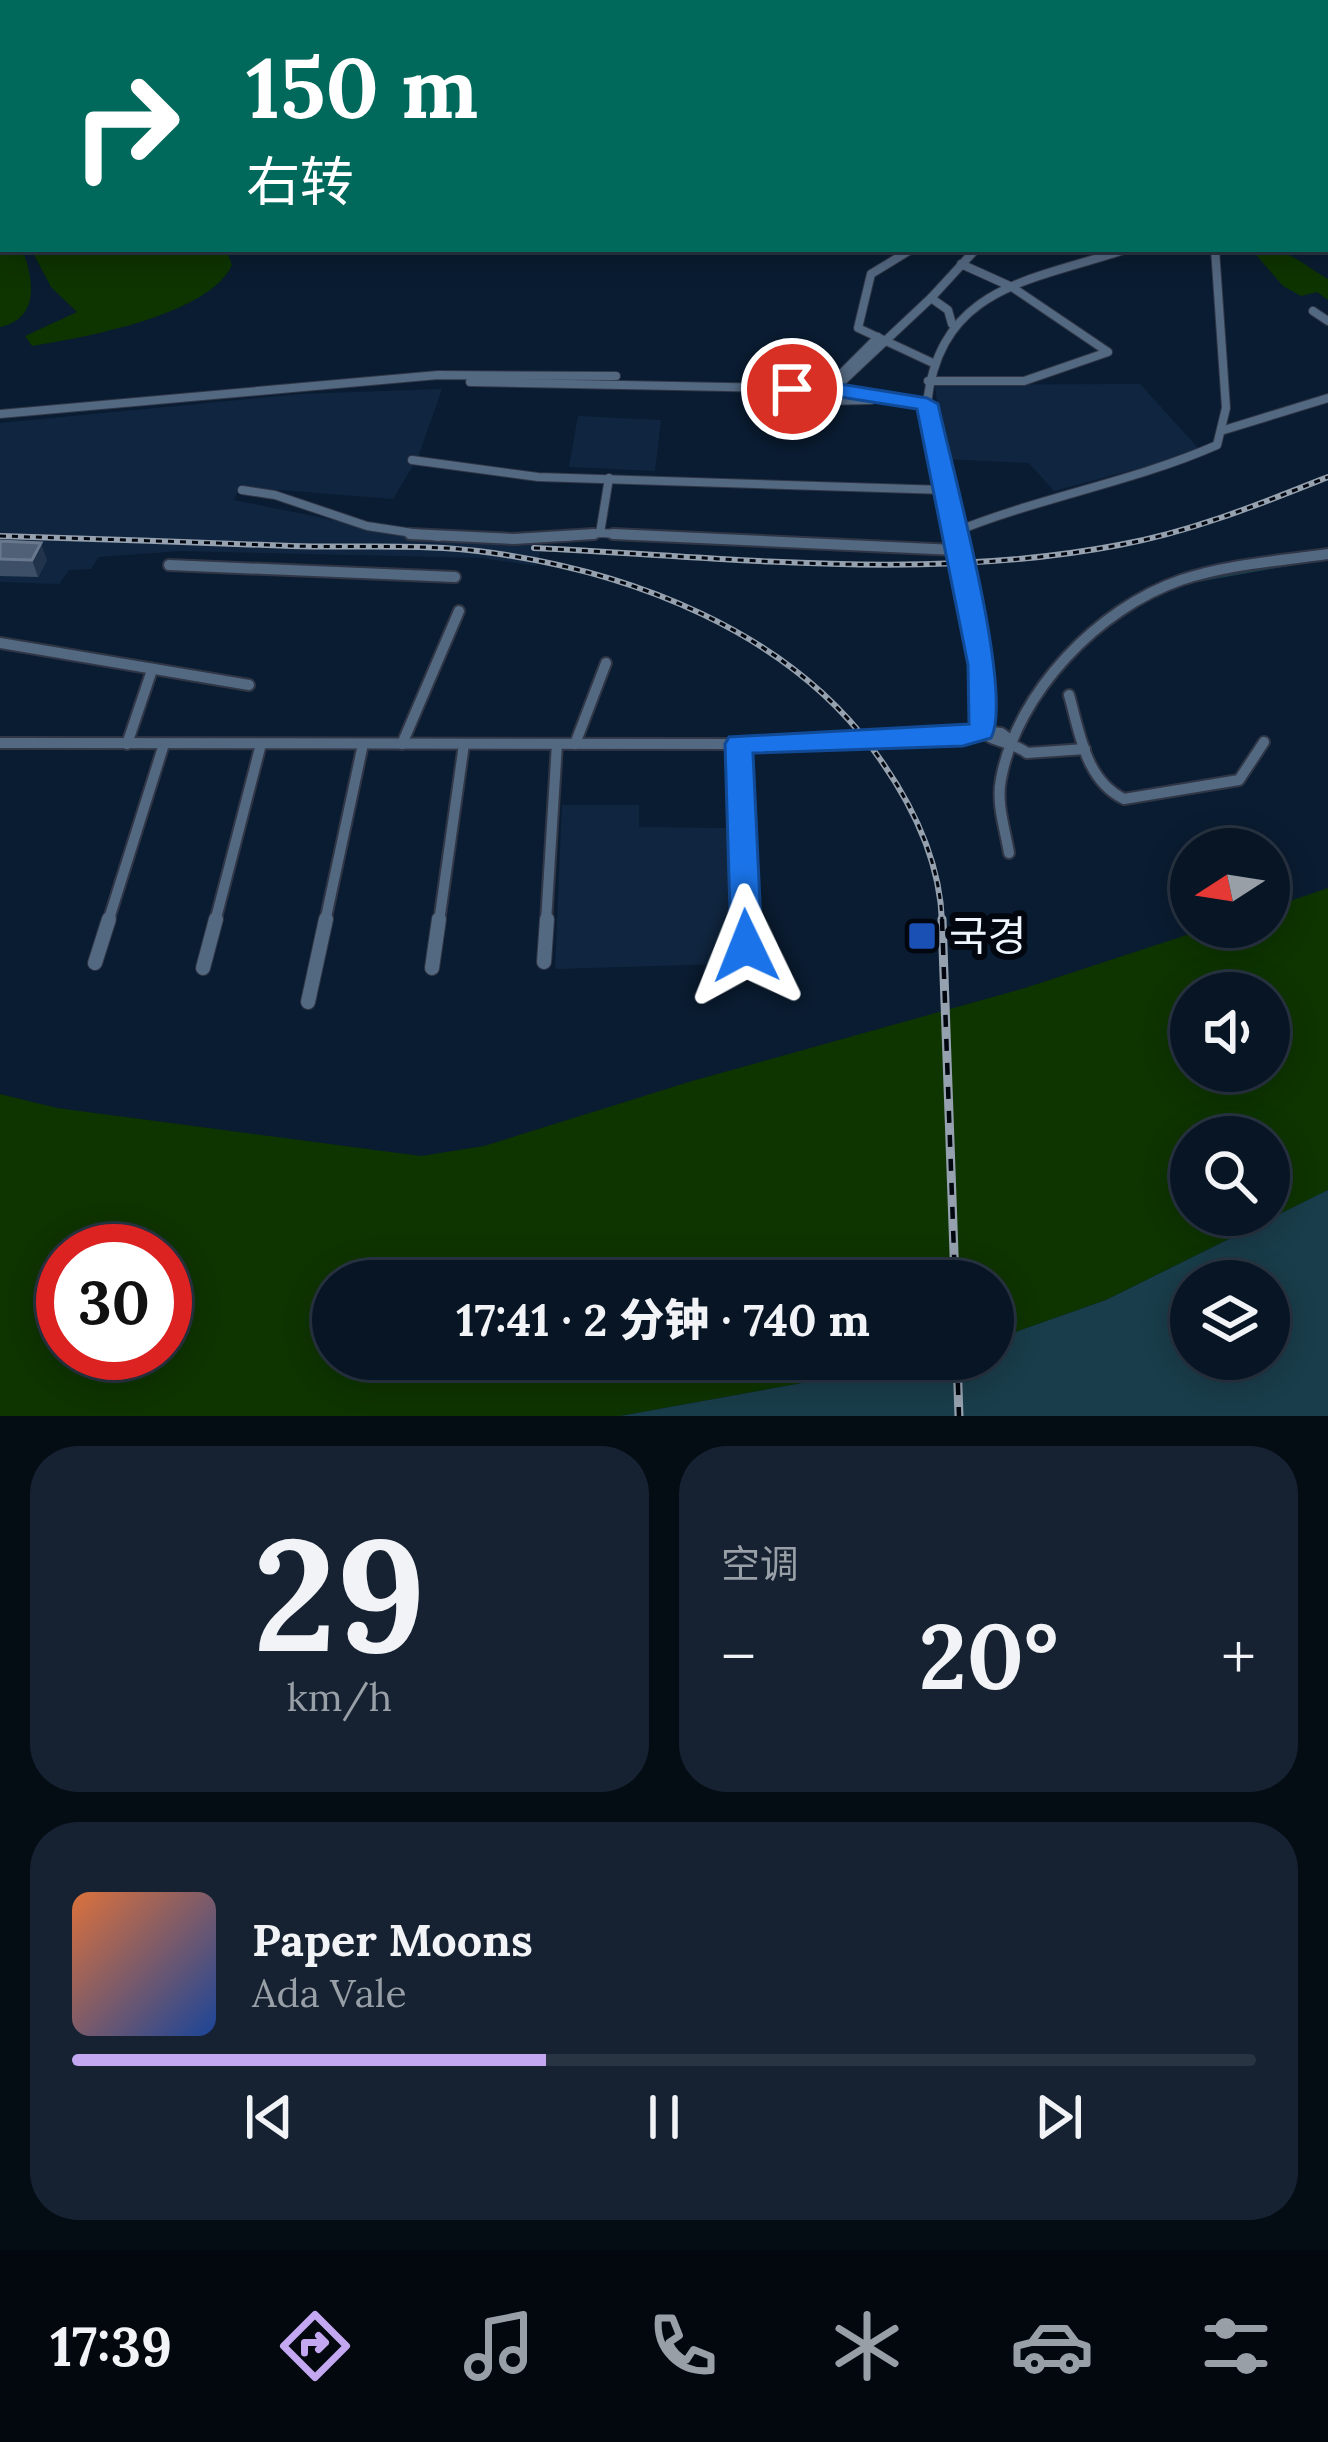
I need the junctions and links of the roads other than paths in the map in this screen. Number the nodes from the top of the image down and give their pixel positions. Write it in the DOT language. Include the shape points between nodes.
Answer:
graph roads {
  1 [pos="907,252"];
  2 [pos="973,252"];
  3 [pos="1118,252"];
  4 [pos="1215,252"];
  5 [pos="961,264"];
  6 [pos="1012,286"];
  7 [pos="932,298"];
  8 [pos="1313,311"];
  9 [pos="1328,321"];
  10 [pos="952,324"];
  11 [pos="882,339"];
  12 [pos="933,364"];
  13 [pos="470,382"];
  14 [pos="928,382"];
  15 [pos="750,388"];
  16 [pos="834,389"];
  17 [pos="1328,398"];
  18 [pos="886,399"];
  19 [pos="927,404"];
  20 [pos="0,414"];
  21 [pos="1224,430"];
  22 [pos="412,460"];
  23 [pos="609,478"];
  24 [pos="242,490"];
  25 [pos="945,490"];
  26 [pos="600,533"];
  27 [pos="952,533"];
  28 [pos="955,550"];
  29 [pos="1328,554"];
  30 [pos="169,565"];
  31 [pos="454,577"];
  32 [pos="459,611"];
  33 [pos="0,644"];
  34 [pos="606,663"];
  35 [pos="152,670"];
  36 [pos="249,685"];
  37 [pos="1069,695"];
  38 [pos="981,731"];
  39 [pos="1012,742"];
  40 [pos="1264,742"];
  41 [pos="0,743"];
  42 [pos="127,743"];
  43 [pos="164,743"];
  44 [pos="261,744"];
  45 [pos="363,744"];
  46 [pos="401,744"];
  47 [pos="464,744"];
  48 [pos="557,744"];
  49 [pos="575,744"];
  50 [pos="739,744"];
  51 [pos="1085,749"];
  52 [pos="1010,853"];
  53 [pos="746,946"];
  54 [pos="544,962"];
  55 [pos="95,964"];
  56 [pos="203,968"];
  57 [pos="432,968"];
  58 [pos="308,1002"];
  1 -- 11 [label="street" via="871,274 858,328"];
  2 -- 5 [label="street"];
  3 -- 6 [label="street"];
  4 -- 21 [label="street"];
  5 -- 6 [label="street"];
  5 -- 7 [label="street"];
  6 -- 10 [label="street"];
  6 -- 14 [label="street" via="1108,352 1024,381"];
  7 -- 10 [label="street"];
  7 -- 11 [label="street"];
  8 -- 9 [label="street"];
  10 -- 12 [label="street"];
  11 -- 12 [label="street"];
  11 -- 16 [label="street"];
  11 -- 20 [label="street" via="837,378 820,382 438,375"];
  12 -- 14 [label="street"];
  13 -- 15 [label="street"];
  14 -- 19 [label="street"];
  15 -- 16 [label="street"];
  15 -- 18 [label="street" via="796,400"];
  16 -- 18 [label="street"];
  17 -- 21 [label="street"];
  18 -- 19 [label="street"];
  19 -- 25 [label="street"];
  21 -- 27 [label="street" via="1203,454 1019,505"];
  22 -- 23 [label="street"];
  23 -- 25 [label="street"];
  23 -- 26 [label="street"];
  24 -- 26 [label="street" via="283,493 368,527 464,536"];
  25 -- 27 [label="street"];
  26 -- 28 [label="street"];
  27 -- 28 [label="street"];
  28 -- 38 [label="street" via="982,665"];
  29 -- 39 [label="street" via="1193,577 1151,594 1050,677"];
  30 -- 31 [label="street"];
  32 -- 46 [label="street"];
  33 -- 35 [label="street"];
  34 -- 49 [label="street"];
  35 -- 36 [label="street"];
  35 -- 42 [label="street"];
  37 -- 51 [label="street"];
  38 -- 39 [label="street"];
  38 -- 50 [label="street"];
  39 -- 51 [label="street" via="1027,753"];
  39 -- 52 [label="street" via="1000,784"];
  40 -- 51 [label="street" via="1239,780 1124,799 1105,787"];
  41 -- 42 [label="street"];
  42 -- 43 [label="street"];
  43 -- 44 [label="street"];
  43 -- 55 [label="street"];
  44 -- 45 [label="street"];
  44 -- 56 [label="street"];
  45 -- 46 [label="street"];
  45 -- 58 [label="street"];
  46 -- 47 [label="street"];
  47 -- 48 [label="street"];
  47 -- 57 [label="street"];
  48 -- 49 [label="street"];
  48 -- 54 [label="street"];
  49 -- 50 [label="street"];
  50 -- 53 [label="street"];
}
